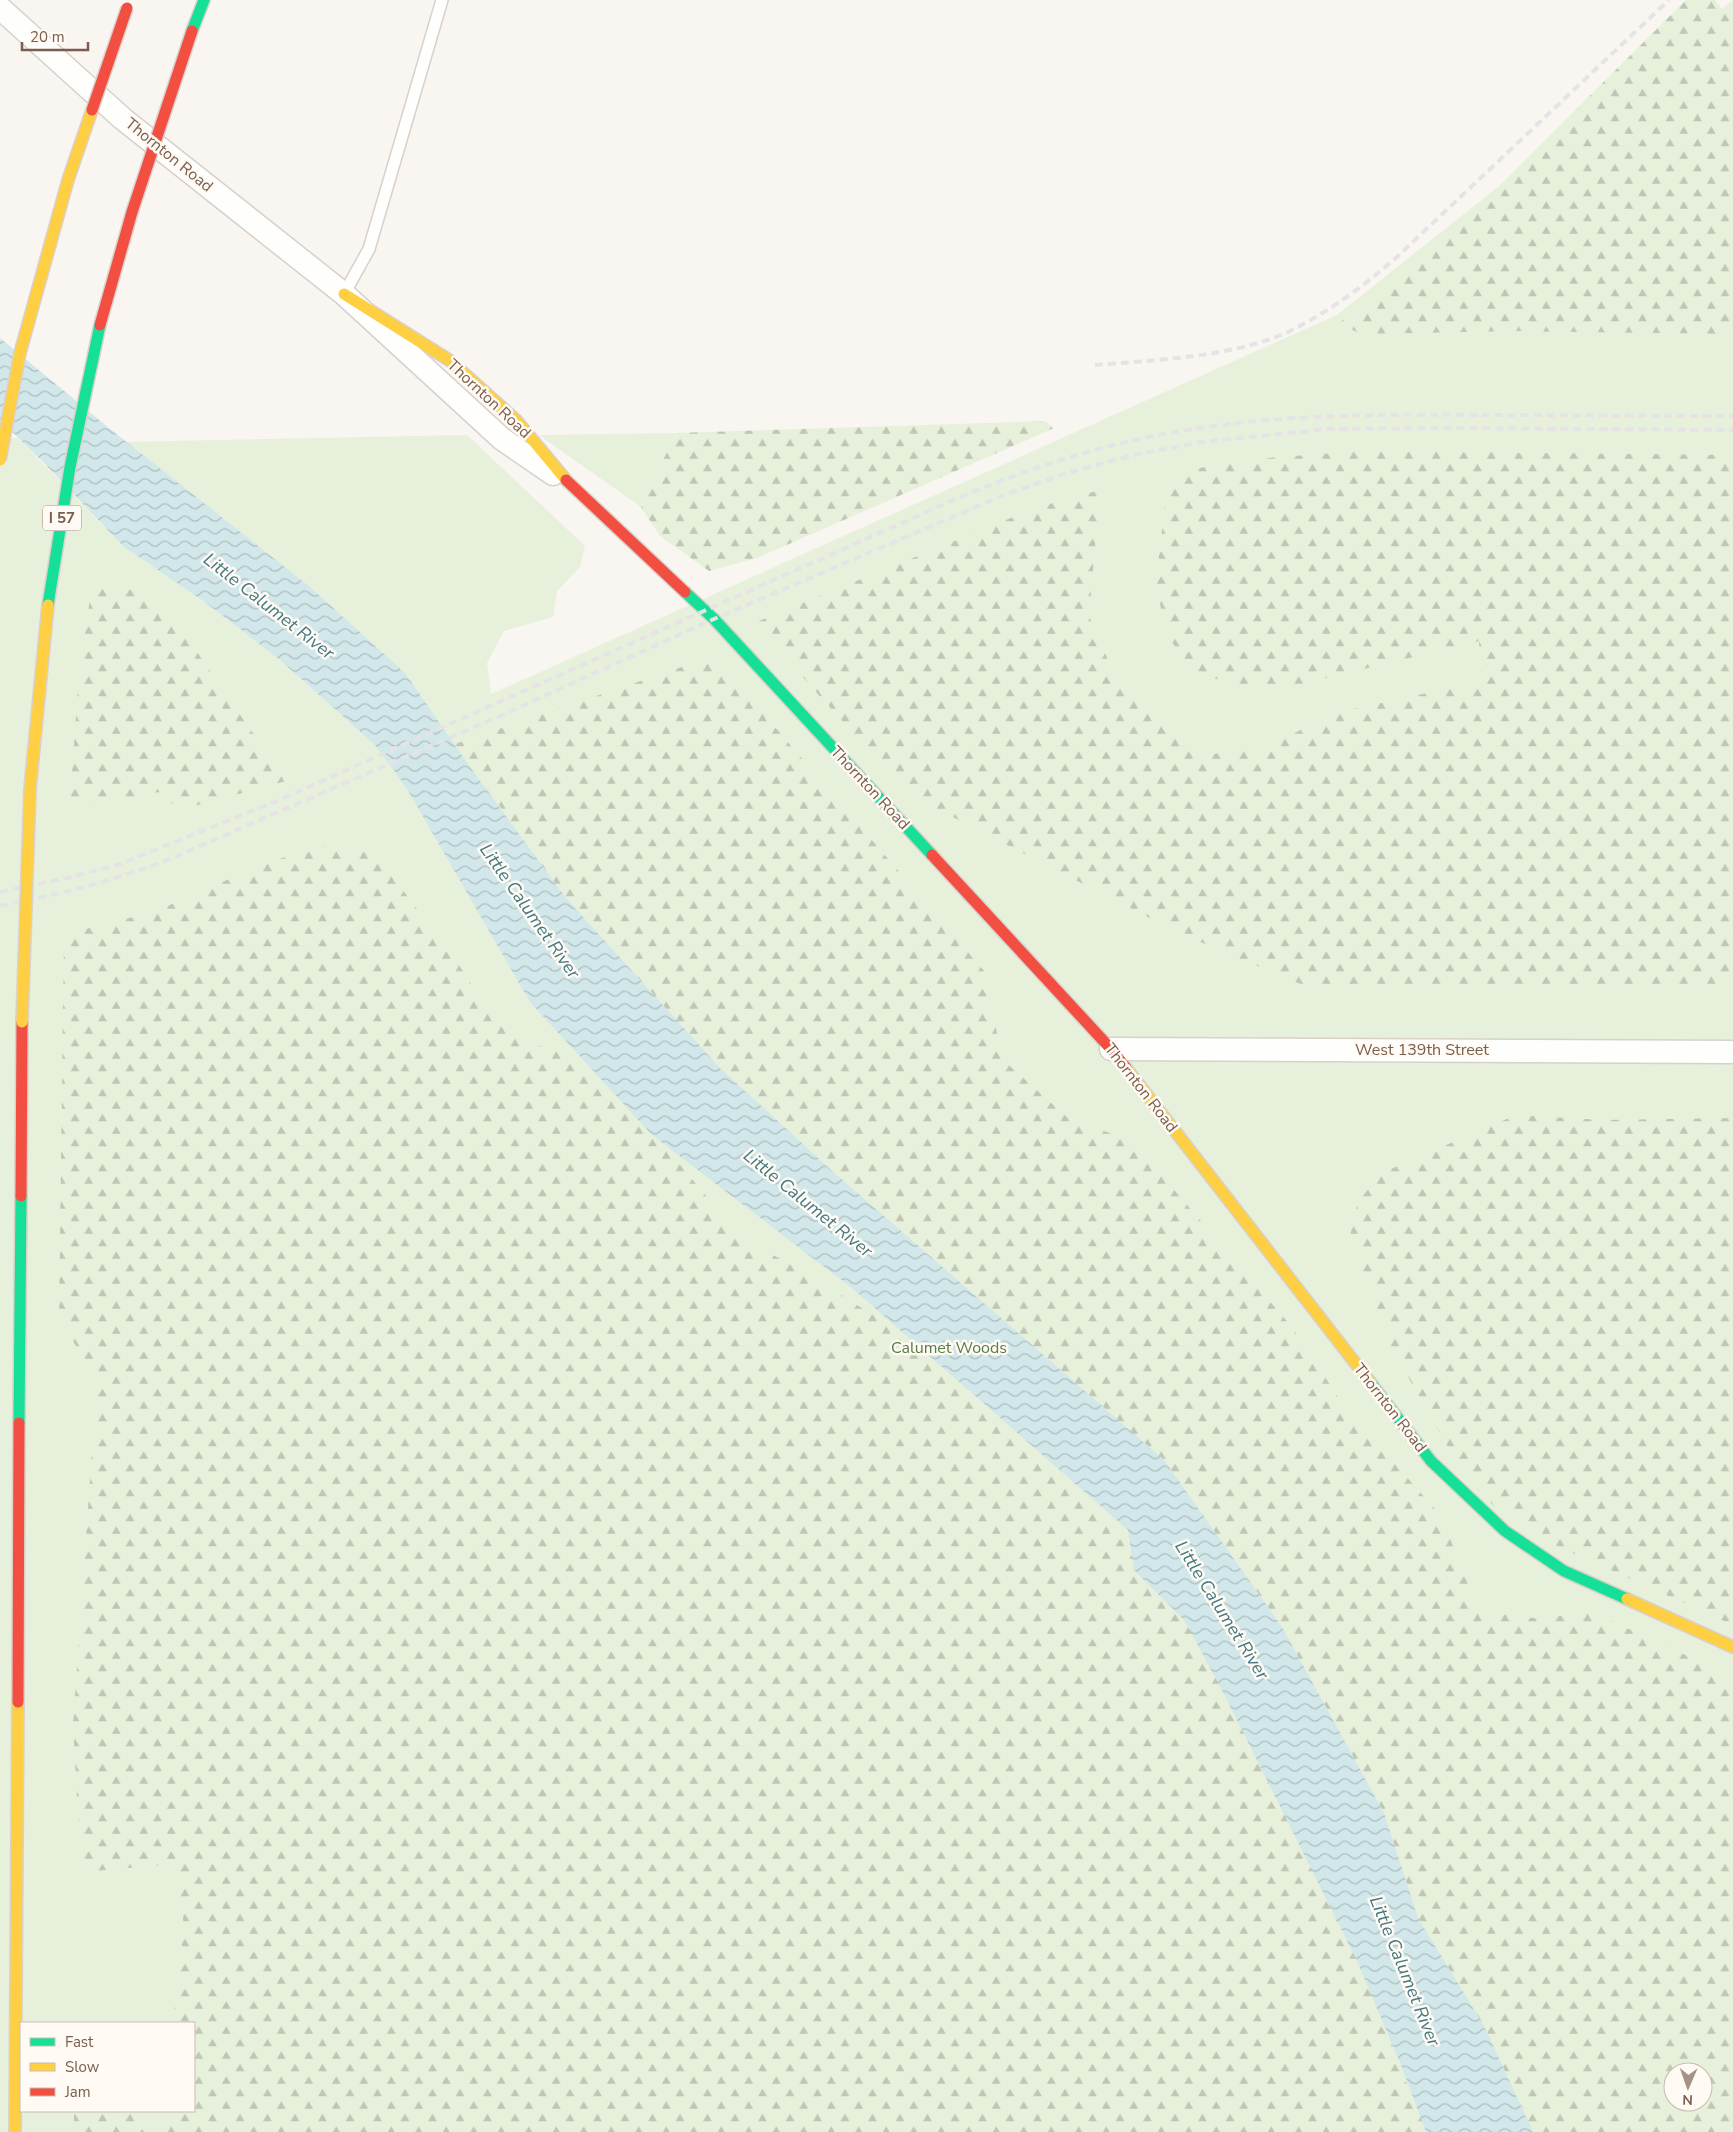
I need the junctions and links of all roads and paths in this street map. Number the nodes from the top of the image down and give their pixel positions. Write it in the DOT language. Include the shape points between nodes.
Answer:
graph roads {
  1 [pos="204,0"];
  2 [pos="442,0"];
  3 [pos="129,4"];
  4 [pos="0,8"];
  5 [pos="344,294"];
  6 [pos="0,460"];
  7 [pos="571,486"];
  8 [pos="1111,1049"];
  9 [pos="1733,1052"];
  10 [pos="1733,1647"];
  11 [pos="15,2132"];
  1 -- 11 [label="main road, I 57, bridge" via="138,190 104,311 78,422 62,512 35,715 22,1022"];
  2 -- 5 [label="lane" via="369,249"];
  3 -- 6 [label="main road, bridge" via="66,190 20,353"];
  4 -- 5 [label="street, Thornton Road" via="123,119"];
  5 -- 7 [label="street, Thornton Road" via="502,439"];
  7 -- 8 [label="main road, Thornton Road" via="714,619"];
  8 -- 9 [label="street, West 139th Street"];
  8 -- 10 [label="main road, Thornton Road" via="1431,1461 1506,1531 1564,1571"];
}
